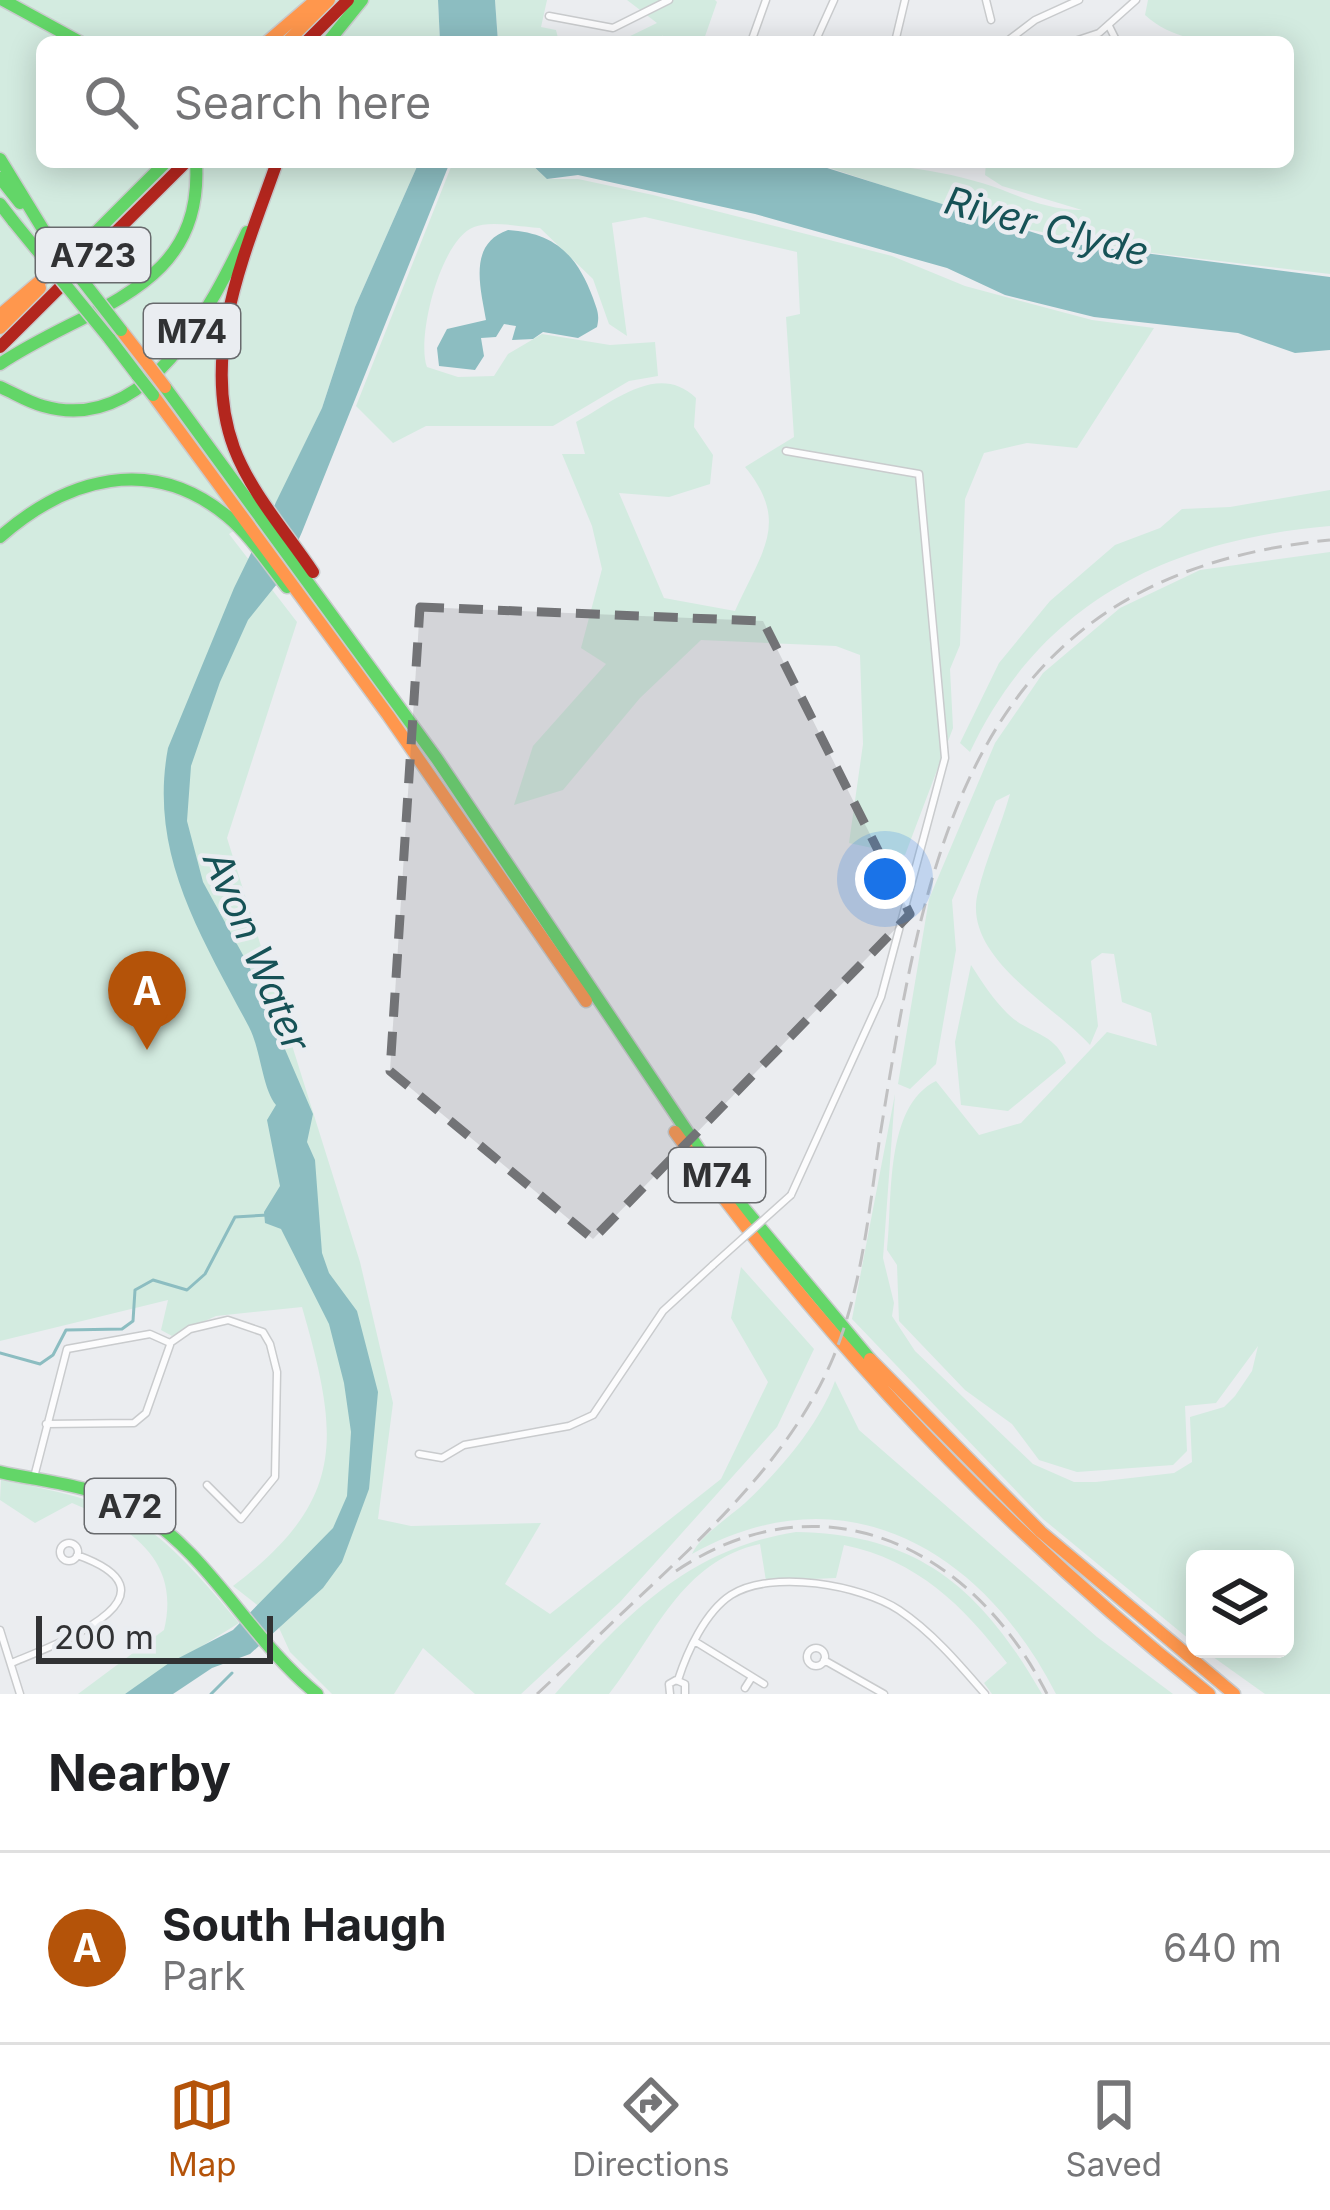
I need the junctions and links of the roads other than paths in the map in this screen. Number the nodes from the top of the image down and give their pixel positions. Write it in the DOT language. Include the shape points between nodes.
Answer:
graph roads {
  1 [pos="316,0"];
  2 [pos="329,0"];
  3 [pos="348,0"];
  4 [pos="362,0"];
  5 [pos="669,0"];
  6 [pos="766,0"];
  7 [pos="835,0"];
  8 [pos="905,0"];
  9 [pos="986,0"];
  10 [pos="1079,0"];
  11 [pos="1136,0"];
  12 [pos="2,2"];
  13 [pos="549,16"];
  14 [pos="991,20"];
  15 [pos="1109,26"];
  16 [pos="54,36"];
  17 [pos="68,36"];
  18 [pos="274,36"];
  19 [pos="292,36"];
  20 [pos="312,36"];
  21 [pos="333,36"];
  22 [pos="753,36"];
  23 [pos="817,36"];
  24 [pos="897,36"];
  25 [pos="1014,36"];
  26 [pos="1086,36"];
  27 [pos="1114,36"];
  28 [pos="0,159"];
  29 [pos="160,168"];
  30 [pos="180,168"];
  31 [pos="197,168"];
  32 [pos="274,168"];
  33 [pos="275,168"];
  34 [pos="0,178"];
  35 [pos="0,204"];
  36 [pos="44,231"];
  37 [pos="87,241"];
  38 [pos="0,315"];
  39 [pos="0,328"];
  40 [pos="115,334"];
  41 [pos="0,347"];
  42 [pos="0,364"];
  43 [pos="0,386"];
  44 [pos="159,391"];
  45 [pos="786,451"];
  46 [pos="254,495"];
  47 [pos="242,523"];
  48 [pos="0,537"];
  49 [pos="170,1343"];
  50 [pos="46,1424"];
  51 [pos="418,1454"];
  52 [pos="0,1472"];
  53 [pos="34,1481"];
  54 [pos="206,1485"];
  55 [pos="77,1555"];
  56 [pos="0,1630"];
  57 [pos="695,1641"];
  58 [pos="824,1660"];
  59 [pos="14,1662"];
  60 [pos="752,1677"];
  61 [pos="679,1680"];
  62 [pos="764,1684"];
  63 [pos="745,1688"];
  64 [pos="20,1694"];
  65 [pos="317,1694"];
  66 [pos="670,1694"];
  67 [pos="685,1694"];
  68 [pos="884,1694"];
  69 [pos="985,1694"];
  70 [pos="1209,1694"];
  71 [pos="1234,1694"];
  1 -- 18 [label="main road"];
  2 -- 19 [label="main road"];
  3 -- 20 [label="main road"];
  4 -- 21 [label="main road"];
  5 -- 13 [label="street" via="613,28"];
  6 -- 22 [label="street"];
  7 -- 23 [label="street"];
  8 -- 24 [label="street"];
  9 -- 14 [label="street"];
  10 -- 25 [label="street"];
  11 -- 15 [label="street"];
  12 -- 16 [label="main road"];
  12 -- 17 [label="main road"];
  15 -- 26 [label="street"];
  15 -- 27 [label="street"];
  28 -- 36 [label="main road, M74"];
  29 -- 37 [label="main road, A723"];
  30 -- 41 [label="main road, A723"];
  31 -- 42 [label="main road, M74" via="188,238 164,268"];
  32 -- 43 [label="main road, M74" via="228,272 152,380 84,409 33,404"];
  33 -- 46 [label="main road, M74" via="221,375 228,429"];
  34 -- 36 [label="main road, M74"];
  35 -- 40 [label="main road, M74, bridge"];
  36 -- 40 [label="main road, M74, bridge"];
  37 -- 38 [label="main road"];
  37 -- 39 [label="main road, A723"];
  40 -- 44 [label="main road, M74, bridge"];
  44 -- 46 [label="main road, M74"];
  44 -- 47 [label="main road, M74"];
  45 -- 51 [label="street, bridge" via="919,474 945,758 880,998 791,1195 663,1311 593,1415 464,1445 442,1458"];
  46 -- 71 [label="main road, M74" via="642,1074 752,1222 973,1471 1067,1560"];
  47 -- 48 [label="main road, M74" via="196,494 127,476 60,490"];
  47 -- 70 [label="main road, M74" via="388,715 745,1233 850,1362 1031,1546"];
  49 -- 50 [label="street" via="146,1413 134,1423"];
  49 -- 50 [label="street" via="149,1334 67,1349"];
  49 -- 54 [label="street" via="209,1322 245,1323 263,1332 276,1358 270,1490 241,1519"];
  50 -- 53 [label="street"];
  52 -- 53 [label="main road, A72"];
  53 -- 65 [label="main road, A72" via="134,1508 186,1549"];
  55 -- 59 [label="street" via="116,1577 110,1614"];
  56 -- 59 [label="street"];
  57 -- 60 [label="street"];
  57 -- 61 [label="street"];
  57 -- 69 [label="street" via="740,1592 844,1586 910,1618"];
  58 -- 68 [label="street"];
  59 -- 64 [label="street"];
  60 -- 62 [label="street"];
  60 -- 63 [label="street"];
  61 -- 66 [label="street" via="669,1684"];
  61 -- 67 [label="street"];
}
